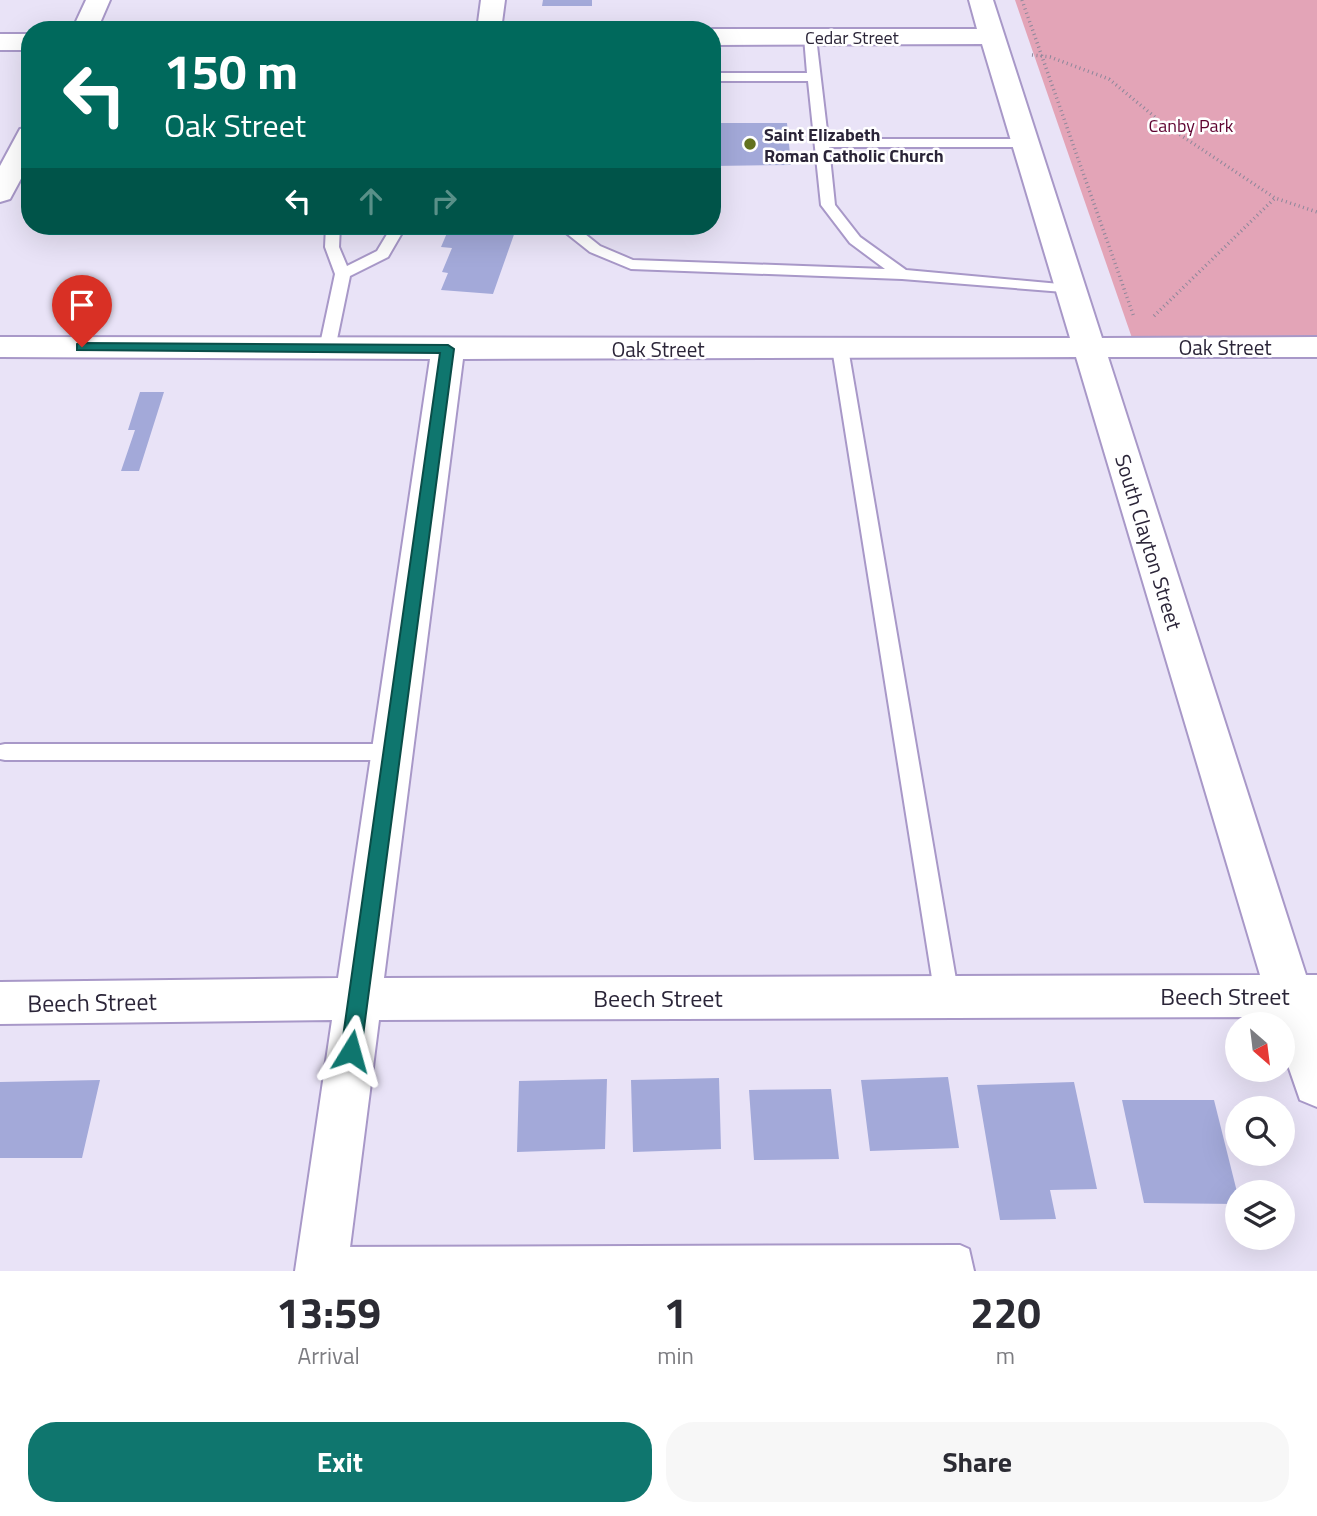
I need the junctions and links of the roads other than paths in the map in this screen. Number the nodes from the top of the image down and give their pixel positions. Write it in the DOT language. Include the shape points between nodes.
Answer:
graph roads {
  1 [pos="98,0"];
  2 [pos="493,0"];
  3 [pos="981,0"];
  4 [pos="88,21"];
  5 [pos="490,21"];
  6 [pos="721,37"];
  7 [pos="810,37"];
  8 [pos="0,42"];
  9 [pos="21,42"];
  10 [pos="995,44"];
  11 [pos="721,77"];
  12 [pos="814,77"];
  13 [pos="821,143"];
  14 [pos="1025,143"];
  15 [pos="21,152"];
  16 [pos="0,193"];
  17 [pos="333,235"];
  18 [pos="394,235"];
  19 [pos="577,235"];
  20 [pos="343,274"];
  21 [pos="902,274"];
  22 [pos="1071,290"];
  23 [pos="1317,346"];
  24 [pos="0,347"];
  25 [pos="1088,347"];
  26 [pos="840,348"];
  27 [pos="327,349"];
  28 [pos="448,349"];
  29 [pos="5,752"];
  30 [pos="392,752"];
  31 [pos="1303,996"];
  32 [pos="947,997"];
  33 [pos="358,999"];
  34 [pos="0,1003"];
  35 [pos="1317,1084"];
  36 [pos="322,1266"];
  37 [pos="961,1271"];
  1 -- 4 [label="street"];
  2 -- 5 [label="street"];
  3 -- 10 [label="street, South Clayton Street"];
  6 -- 7 [label="street, Cedar Street"];
  7 -- 10 [label="street, Cedar Street"];
  7 -- 12 [label="lane"];
  8 -- 9 [label="street"];
  10 -- 14 [label="street, South Clayton Street"];
  11 -- 12 [label="lane"];
  12 -- 13 [label="lane"];
  13 -- 14 [label="lane"];
  13 -- 21 [label="lane" via="828,205 855,240"];
  14 -- 22 [label="street, South Clayton Street"];
  15 -- 16 [label="street"];
  17 -- 20 [label="lane" via="332,247"];
  18 -- 20 [label="lane" via="383,254"];
  19 -- 21 [label="lane" via="595,249 631,264"];
  20 -- 27 [label="lane"];
  21 -- 22 [label="lane"];
  22 -- 25 [label="street, South Clayton Street"];
  23 -- 25 [label="street, Oak Street"];
  24 -- 27 [label="street, Oak Street"];
  25 -- 26 [label="street, Oak Street"];
  25 -- 31 [label="street, South Clayton Street"];
  26 -- 28 [label="street, Oak Street"];
  26 -- 32 [label="lane"];
  27 -- 28 [label="street, Oak Street"];
  28 -- 30 [label="street"];
  29 -- 30 [label="lane"];
  30 -- 33 [label="street"];
  31 -- 32 [label="street, Beech Street"];
  31 -- 35 [label="street, South Clayton Street"];
  32 -- 33 [label="street, Beech Street"];
  33 -- 34 [label="street, Beech Street"];
  33 -- 36 [label="street"];
  36 -- 37 [label="lane" via="960,1258"];
}
